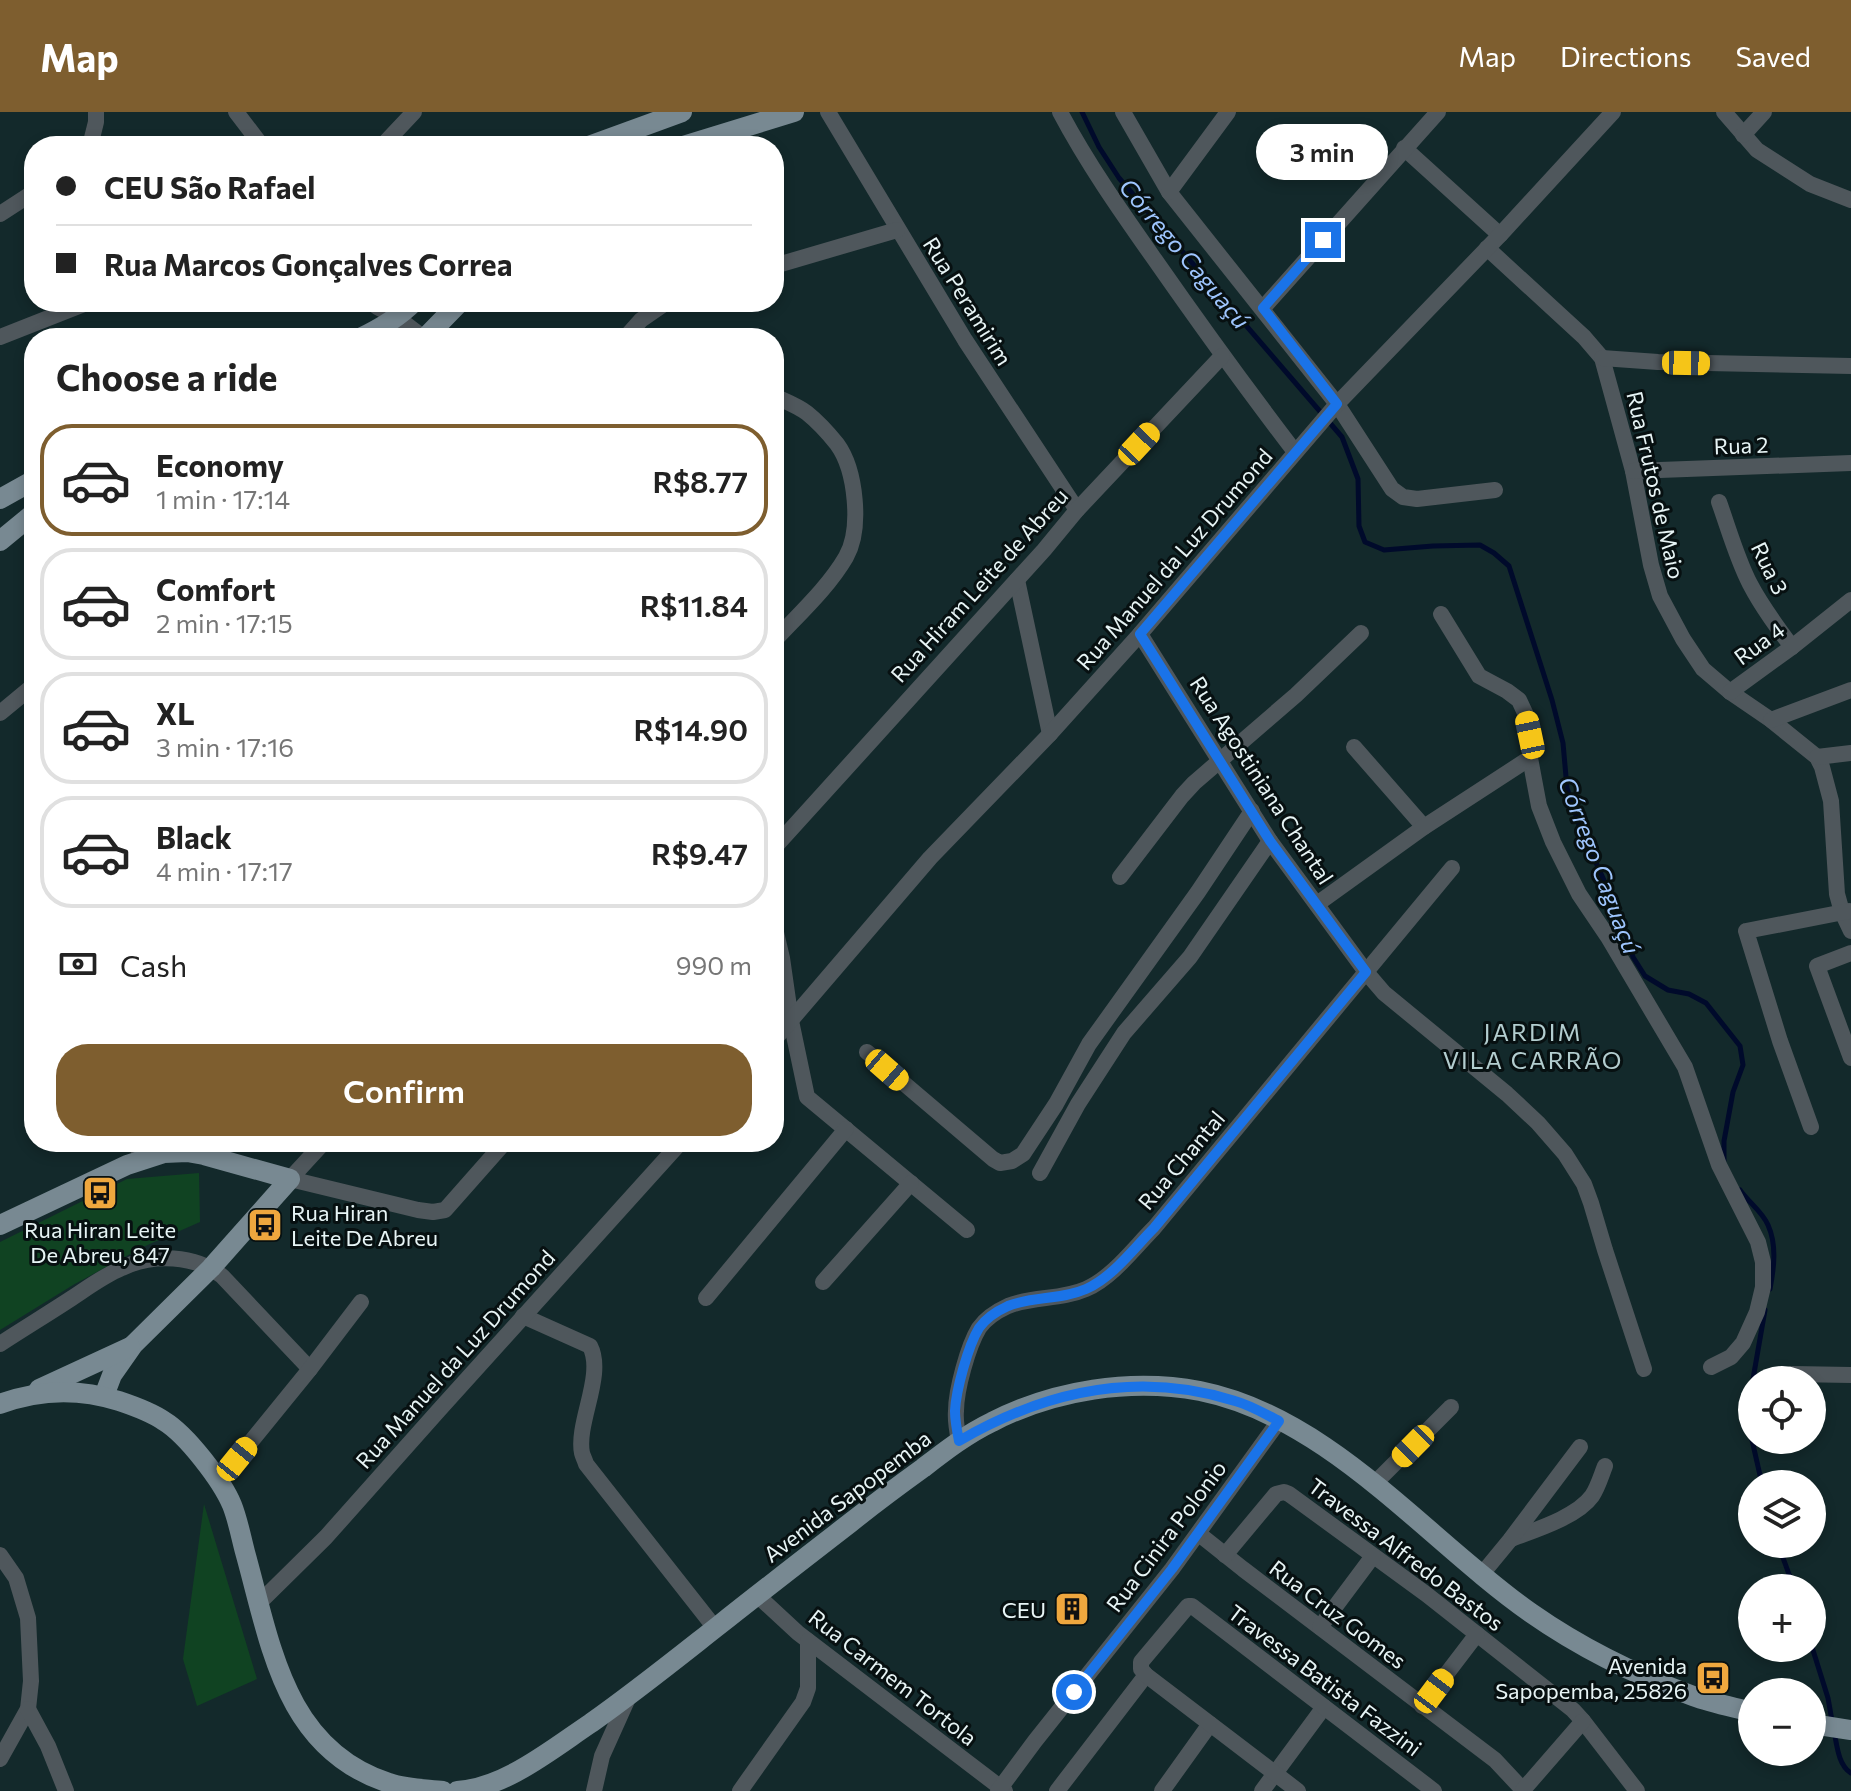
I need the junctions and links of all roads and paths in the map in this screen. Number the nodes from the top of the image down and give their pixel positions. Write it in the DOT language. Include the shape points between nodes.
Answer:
graph roads {
  1 [pos="96,112"];
  2 [pos="236,112"];
  3 [pos="414,112"];
  4 [pos="794,112"];
  5 [pos="828,112"];
  6 [pos="1060,112"];
  7 [pos="1123,112"];
  8 [pos="1228,112"];
  9 [pos="1438,112"];
  10 [pos="1613,112"];
  11 [pos="1724,112"];
  12 [pos="1764,112"];
  13 [pos="674,113"];
  14 [pos="1743,135"];
  15 [pos="92,136"];
  16 [pos="254,136"];
  17 [pos="391,136"];
  18 [pos="615,136"];
  19 [pos="716,136"];
  20 [pos="1404,148"];
  21 [pos="1169,192"];
  22 [pos="24,198"];
  23 [pos="1851,200"];
  24 [pos="0,214"];
  25 [pos="897,230"];
  26 [pos="1500,235"];
  27 [pos="1487,248"];
  28 [pos="784,263"];
  29 [pos="1263,308"];
  30 [pos="64,312"];
  31 [pos="404,312"];
  32 [pos="450,312"];
  33 [pos="653,312"];
  34 [pos="388,328"];
  35 [pos="435,328"];
  36 [pos="634,328"];
  37 [pos="0,337"];
  38 [pos="1222,356"];
  39 [pos="1602,358"];
  40 [pos="1851,366"];
  41 [pos="784,402"];
  42 [pos="1333,410"];
  43 [pos="1295,452"];
  44 [pos="1851,463"];
  45 [pos="1633,471"];
  46 [pos="24,486"];
  47 [pos="1495,490"];
  48 [pos="0,499"];
  49 [pos="1719,502"];
  50 [pos="1077,510"];
  51 [pos="24,521"];
  52 [pos="0,541"];
  53 [pos="1017,580"];
  54 [pos="1851,600"];
  55 [pos="1441,614"];
  56 [pos="784,630"];
  57 [pos="1361,633"];
  58 [pos="1140,634"];
  59 [pos="1792,647"];
  60 [pos="1851,690"];
  61 [pos="1730,692"];
  62 [pos="24,693"];
  63 [pos="0,713"];
  64 [pos="1771,720"];
  65 [pos="1050,734"];
  66 [pos="1354,747"];
  67 [pos="1851,753"];
  68 [pos="1817,757"];
  69 [pos="1530,758"];
  70 [pos="1221,761"];
  71 [pos="1252,811"];
  72 [pos="1424,827"];
  73 [pos="1842,832"];
  74 [pos="784,837"];
  75 [pos="1270,841"];
  76 [pos="1452,868"];
  77 [pos="1120,877"];
  78 [pos="1317,904"];
  79 [pos="1846,911"];
  80 [pos="1851,931"];
  81 [pos="1851,953"];
  82 [pos="784,972"];
  83 [pos="1366,972"];
  84 [pos="791,1021"];
  85 [pos="784,1029"];
  86 [pos="867,1052"];
  87 [pos="1851,1058"];
  88 [pos="1811,1127"];
  89 [pos="846,1129"];
  90 [pos="137,1152"];
  91 [pos="160,1152"];
  92 [pos="187,1152"];
  93 [pos="187,1152"];
  94 [pos="315,1152"];
  95 [pos="496,1152"];
  96 [pos="672,1152"];
  97 [pos="1040,1173"];
  98 [pos="290,1179"];
  99 [pos="911,1183"];
  100 [pos="0,1225"];
  101 [pos="967,1230"];
  102 [pos="211,1268"];
  103 [pos="823,1282"];
  104 [pos="706,1298"];
  105 [pos="361,1302"];
  106 [pos="523,1316"];
  107 [pos="0,1344"];
  108 [pos="133,1345"];
  109 [pos="1711,1367"];
  110 [pos="310,1369"];
  111 [pos="1644,1369"];
  112 [pos="1826,1375"];
  113 [pos="1851,1375"];
  114 [pos="26,1394"];
  115 [pos="104,1396"];
  116 [pos="0,1404"];
  117 [pos="1451,1407"];
  118 [pos="1279,1421"];
  119 [pos="959,1441"];
  120 [pos="1580,1447"];
  121 [pos="1605,1466"];
  122 [pos="219,1481"];
  123 [pos="1374,1484"];
  124 [pos="1199,1534"];
  125 [pos="1510,1540"];
  126 [pos="0,1555"];
  127 [pos="1225,1555"];
  128 [pos="1373,1556"];
  129 [pos="1482,1574"];
  130 [pos="757,1595"];
  131 [pos="259,1603"];
  132 [pos="1320,1627"];
  133 [pos="715,1628"];
  134 [pos="1477,1634"];
  135 [pos="808,1641"];
  136 [pos="1146,1675"];
  137 [pos="629,1696"];
  138 [pos="1422,1706"];
  139 [pos="1324,1707"];
  140 [pos="1738,1708"];
  141 [pos="28,1709"];
  142 [pos="1583,1721"];
  143 [pos="1210,1724"];
  144 [pos="1826,1726"];
  145 [pos="1851,1730"];
  146 [pos="0,1759"];
  147 [pos="1275,1773"];
  148 [pos="1001,1790"];
  149 [pos="1524,1790"];
  150 [pos="66,1791"];
  151 [pos="443,1791"];
  152 [pos="457,1791"];
  153 [pos="469,1791"];
  154 [pos="594,1791"];
  155 [pos="740,1791"];
  156 [pos="1057,1791"];
  157 [pos="1162,1791"];
  158 [pos="1262,1791"];
  159 [pos="1298,1791"];
  160 [pos="1434,1791"];
  161 [pos="1637,1791"];
  1 -- 15 [label="street"];
  2 -- 16 [label="street"];
  3 -- 17 [label="street"];
  4 -- 19 [label="main road"];
  5 -- 25 [label="street, Rua Peramirim"];
  6 -- 38 [label="street" via="1120,211"];
  7 -- 21 [label="street"];
  8 -- 21 [label="street"];
  9 -- 20 [label="street"];
  10 -- 26 [label="street, Rua Manuel da Luz Drumond"];
  11 -- 14 [label="street"];
  12 -- 14 [label="street"];
  13 -- 18 [label="main road"];
  14 -- 23 [label="street" via="1810,184"];
  20 -- 26 [label="street"];
  20 -- 29 [label="street"];
  21 -- 29 [label="street"];
  22 -- 24 [label="street"];
  25 -- 28 [label="street"];
  25 -- 50 [label="street, Rua Peramirim"];
  26 -- 27 [label="street, Rua Manuel da Luz Drumond"];
  27 -- 39 [label="street"];
  27 -- 42 [label="street, Rua Manuel da Luz Drumond"];
  29 -- 42 [label="street"];
  30 -- 37 [label="street"];
  31 -- 34 [label="main road"];
  32 -- 35 [label="main road"];
  33 -- 36 [label="street"];
  38 -- 43 [label="street"];
  38 -- 50 [label="street, Rua Hiram Leite de Abreu"];
  39 -- 40 [label="street"];
  39 -- 45 [label="street, Rua Frutos de Maio"];
  41 -- 56 [label="street" via="807,413 838,445 851,480 856,521 848,553 836,573"];
  42 -- 43 [label="street, Rua Manuel da Luz Drumond"];
  42 -- 47 [label="street" via="1403,497"];
  43 -- 58 [label="street, Rua Manuel da Luz Drumond"];
  44 -- 45 [label="street, Rua 2"];
  45 -- 61 [label="street, Rua Frutos de Maio" via="1660,596 1703,669"];
  46 -- 48 [label="main road"];
  49 -- 59 [label="street, Rua 3" via="1751,586"];
  50 -- 53 [label="street, Rua Hiram Leite de Abreu"];
  51 -- 52 [label="main road"];
  53 -- 65 [label="street"];
  53 -- 74 [label="street, Rua Hiram Leite de Abreu"];
  54 -- 59 [label="street, Rua 4"];
  55 -- 69 [label="street" via="1479,676 1519,700 1530,735"];
  57 -- 70 [label="street"];
  58 -- 65 [label="street, Rua Manuel da Luz Drumond"];
  58 -- 70 [label="street, Rua Agostiniana Chantal"];
  59 -- 61 [label="street, Rua 4"];
  60 -- 64 [label="street"];
  61 -- 64 [label="street, Rua Frutos de Maio"];
  62 -- 63 [label="street"];
  64 -- 68 [label="street, Rua Frutos de Maio"];
  65 -- 84 [label="street, Rua Manuel da Luz Drumond" via="930,858"];
  66 -- 72 [label="street"];
  67 -- 68 [label="street"];
  68 -- 73 [label="street"];
  69 -- 72 [label="street"];
  69 -- 109 [label="street" via="1553,842 1685,1067 1719,1165 1758,1242 1763,1287 1757,1312 1743,1343"];
  70 -- 71 [label="street, Rua Agostiniana Chantal"];
  70 -- 77 [label="street" via="1182,796"];
  71 -- 75 [label="street, Rua Agostiniana Chantal"];
  71 -- 86 [label="street" via="1089,1044 1023,1154 1012,1161 993,1159"];
  72 -- 78 [label="street"];
  73 -- 79 [label="street" via="1835,872 1837,894"];
  75 -- 78 [label="street, Rua Agostiniana Chantal"];
  75 -- 97 [label="street" via="1190,957 1124,1033"];
  76 -- 83 [label="street, Rua Chantal"];
  78 -- 83 [label="street, Rua Agostiniana Chantal"];
  79 -- 80 [label="street"];
  79 -- 88 [label="street" via="1746,931"];
  81 -- 87 [label="street" via="1817,966"];
  82 -- 84 [label="street"];
  83 -- 111 [label="street, Rua Agostiniana Chantal" via="1384,993 1507,1094 1565,1154 1591,1203"];
  83 -- 119 [label="street, Rua Chantal" via="1120,1263 1088,1289 1029,1300 989,1316 979,1328 959,1387"];
  84 -- 85 [label="street, Rua Manuel da Luz Drumond"];
  84 -- 89 [label="street" via="807,1097"];
  89 -- 99 [label="street"];
  89 -- 104 [label="street"];
  90 -- 100 [label="main road" via="118,1169"];
  91 -- 93 [label="main road"];
  92 -- 98 [label="main road"];
  94 -- 98 [label="street"];
  95 -- 98 [label="street" via="445,1210 433,1212"];
  96 -- 106 [label="street, Rua Manuel da Luz Drumond"];
  98 -- 102 [label="main road"];
  99 -- 101 [label="street"];
  99 -- 103 [label="street"];
  102 -- 107 [label="street" via="172,1259 123,1267"];
  102 -- 108 [label="main road"];
  102 -- 110 [label="street"];
  105 -- 110 [label="street"];
  106 -- 131 [label="street, Rua Manuel da Luz Drumond" via="326,1537"];
  106 -- 133 [label="street" via="590,1346 592,1385 581,1439 586,1464"];
  108 -- 114 [label="main road"];
  108 -- 115 [label="main road"];
  110 -- 122 [label="street"];
  112 -- 113 [label="street"];
  114 -- 115 [label="main road"];
  114 -- 116 [label="main road"];
  115 -- 122 [label="main road" via="166,1421"];
  117 -- 123 [label="street"];
  118 -- 119 [label="main road, Avenida Sapopemba" via="1238,1401 1142,1386 1092,1390 1033,1405"];
  118 -- 123 [label="main road, Avenida Sapopemba"];
  118 -- 124 [label="street, Rua Cinira Polonio"];
  119 -- 130 [label="main road, Avenida Sapopemba"];
  120 -- 125 [label="street"];
  121 -- 125 [label="street" via="1582,1506"];
  122 -- 131 [label="main road" via="232,1505"];
  123 -- 129 [label="main road, Avenida Sapopemba"];
  124 -- 127 [label="street, Rua Cruz Gomes"];
  124 -- 148 [label="street, Rua Cinira Polonio"];
  125 -- 129 [label="street"];
  126 -- 141 [label="street" via="16,1578 28,1618"];
  127 -- 128 [label="street, Travessa Alfredo Bastos" via="1280,1492"];
  127 -- 132 [label="street, Rua Cruz Gomes"];
  128 -- 132 [label="street"];
  128 -- 134 [label="street, Travessa Alfredo Bastos"];
  129 -- 140 [label="main road, Avenida Sapopemba" via="1592,1652 1696,1698"];
  130 -- 133 [label="main road, Avenida Sapopemba"];
  130 -- 135 [label="street, Rua Carmem Tortola"];
  131 -- 151 [label="main road" via="281,1677 314,1735 375,1778"];
  132 -- 138 [label="street, Rua Cruz Gomes"];
  133 -- 137 [label="main road, Avenida Sapopemba"];
  134 -- 138 [label="street"];
  134 -- 142 [label="street, Travessa Alfredo Bastos"];
  135 -- 148 [label="street, Rua Carmem Tortola"];
  135 -- 155 [label="street" via="803,1702"];
  136 -- 139 [label="street, Travessa Batista Fazzini" via="1141,1662 1189,1605"];
  136 -- 143 [label="street"];
  136 -- 156 [label="street"];
  137 -- 153 [label="main road, Avenida Sapopemba" via="539,1759"];
  137 -- 154 [label="street" via="602,1756"];
  138 -- 149 [label="street, Rua Cruz Gomes" via="1495,1760"];
  139 -- 147 [label="street"];
  139 -- 160 [label="street, Travessa Batista Fazzini"];
  141 -- 146 [label="street"];
  141 -- 150 [label="street"];
  142 -- 149 [label="street"];
  142 -- 161 [label="street, Travessa Alfredo Bastos"];
  143 -- 147 [label="street"];
  143 -- 157 [label="street"];
  144 -- 145 [label="main road"];
  147 -- 158 [label="street"];
  147 -- 159 [label="street"];
  152 -- 153 [label="main road, Avenida Sapopemba"];
}
